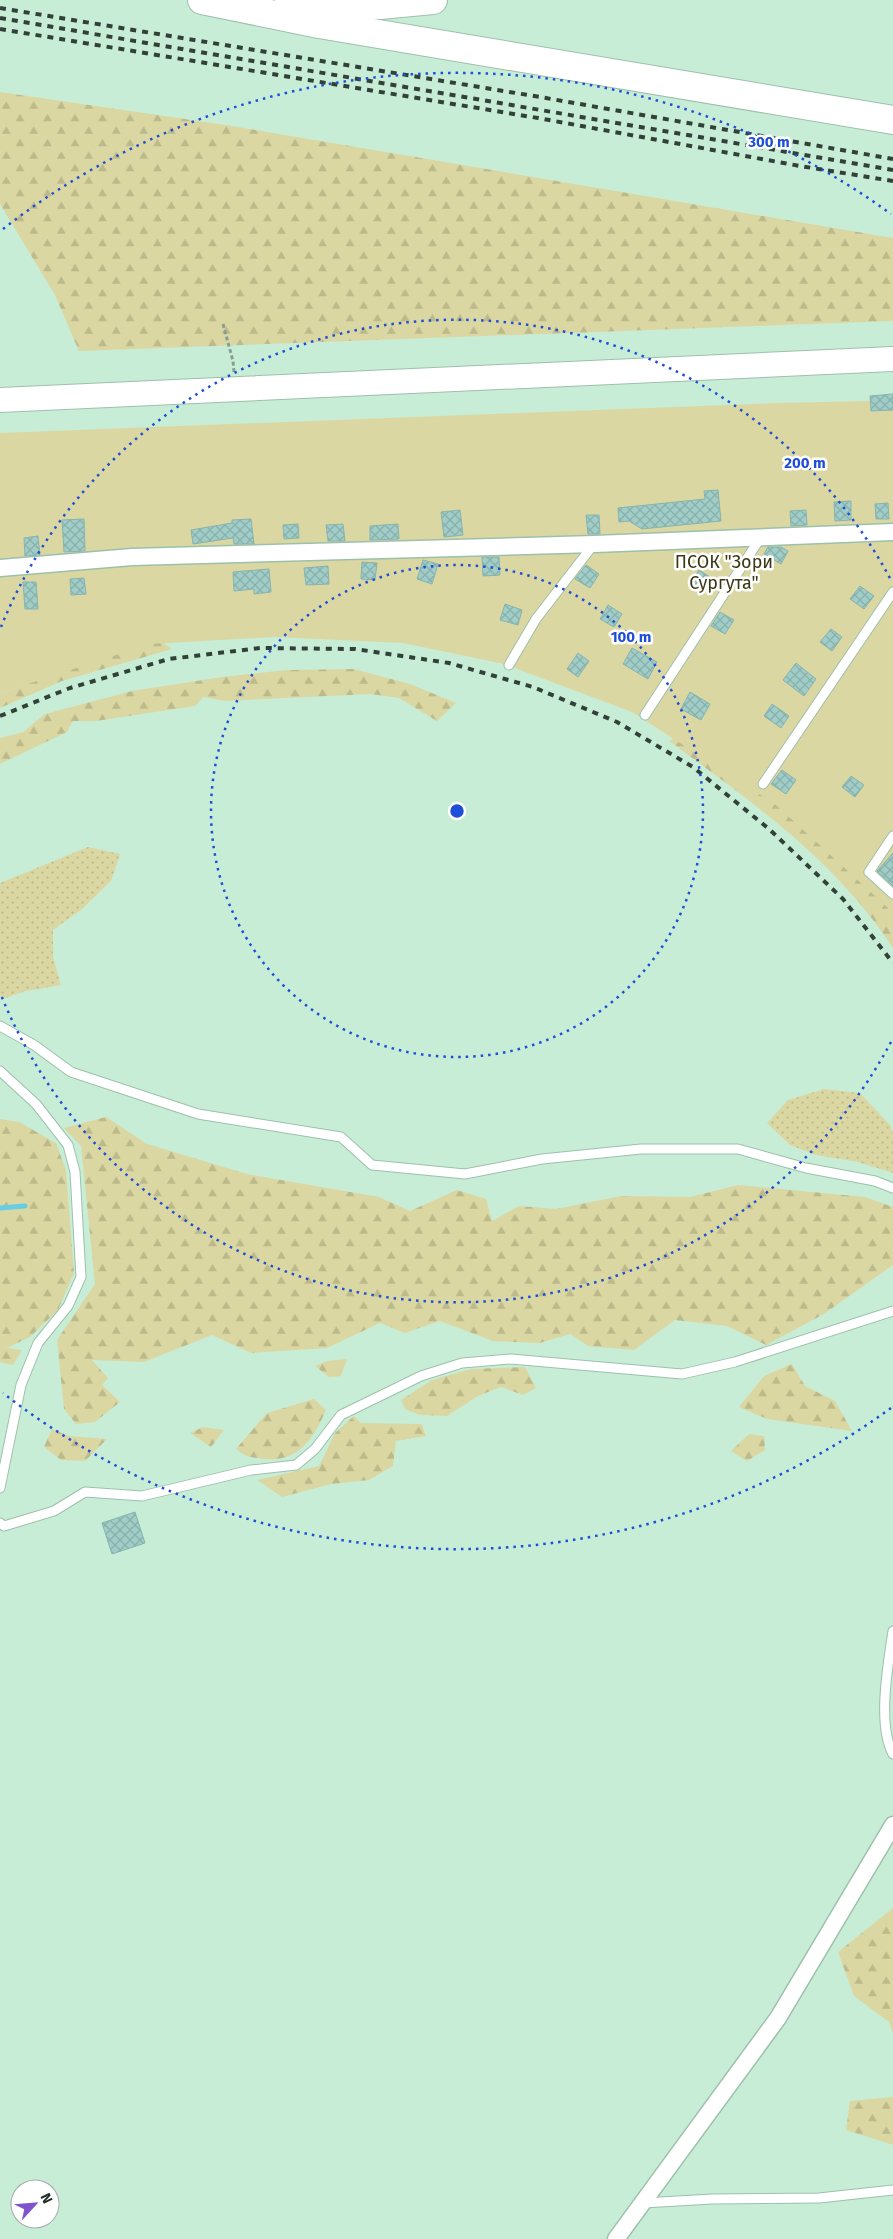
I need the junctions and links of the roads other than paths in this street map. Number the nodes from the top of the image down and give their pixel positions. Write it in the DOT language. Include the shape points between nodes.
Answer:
graph roads {
  1 [pos="202,0"];
  2 [pos="232,0"];
  3 [pos="433,0"];
  4 [pos="893,120"];
  5 [pos="893,359"];
  6 [pos="0,400"];
  7 [pos="893,532"];
  8 [pos="761,537"];
  9 [pos="594,544"];
  10 [pos="0,568"];
  11 [pos="893,592"];
  12 [pos="509,666"];
  13 [pos="645,715"];
  14 [pos="763,784"];
  15 [pos="893,836"];
  16 [pos="893,894"];
  17 [pos="0,1026"];
  18 [pos="0,1071"];
  19 [pos="893,1188"];
  20 [pos="893,1312"];
  21 [pos="0,1488"];
  22 [pos="0,1523"];
  23 [pos="893,1631"];
  24 [pos="893,1754"];
  25 [pos="893,1825"];
  26 [pos="893,2190"];
  27 [pos="643,2203"];
  28 [pos="616,2239"];
  1 -- 4 [label="highway" via="319,24"];
  2 -- 3 [label="highway" via="309,6"];
  5 -- 6 [label="main road"];
  7 -- 8 [label="street"];
  8 -- 9 [label="street"];
  8 -- 13 [label="lane"];
  9 -- 10 [label="street" via="132,557"];
  9 -- 12 [label="lane" via="536,619"];
  11 -- 14 [label="lane"];
  15 -- 16 [label="lane" via="869,872"];
  17 -- 19 [label="lane" via="71,1072 198,1114 341,1137 372,1165 465,1174 542,1159 641,1149 738,1149"];
  18 -- 21 [label="lane" via="36,1104 68,1145 75,1172 81,1277 68,1306 38,1343 21,1385"];
  20 -- 22 [label="lane" via="734,1362 682,1374 511,1359 462,1363 421,1376 341,1415 315,1449 296,1465 251,1470 142,1496 85,1492 54,1511 4,1526"];
  23 -- 24 [label="lane" via="886,1683 887,1743"];
  25 -- 27 [label="street" via="778,2018"];
  26 -- 27 [label="lane" via="819,2198"];
  27 -- 28 [label="street"];
}
